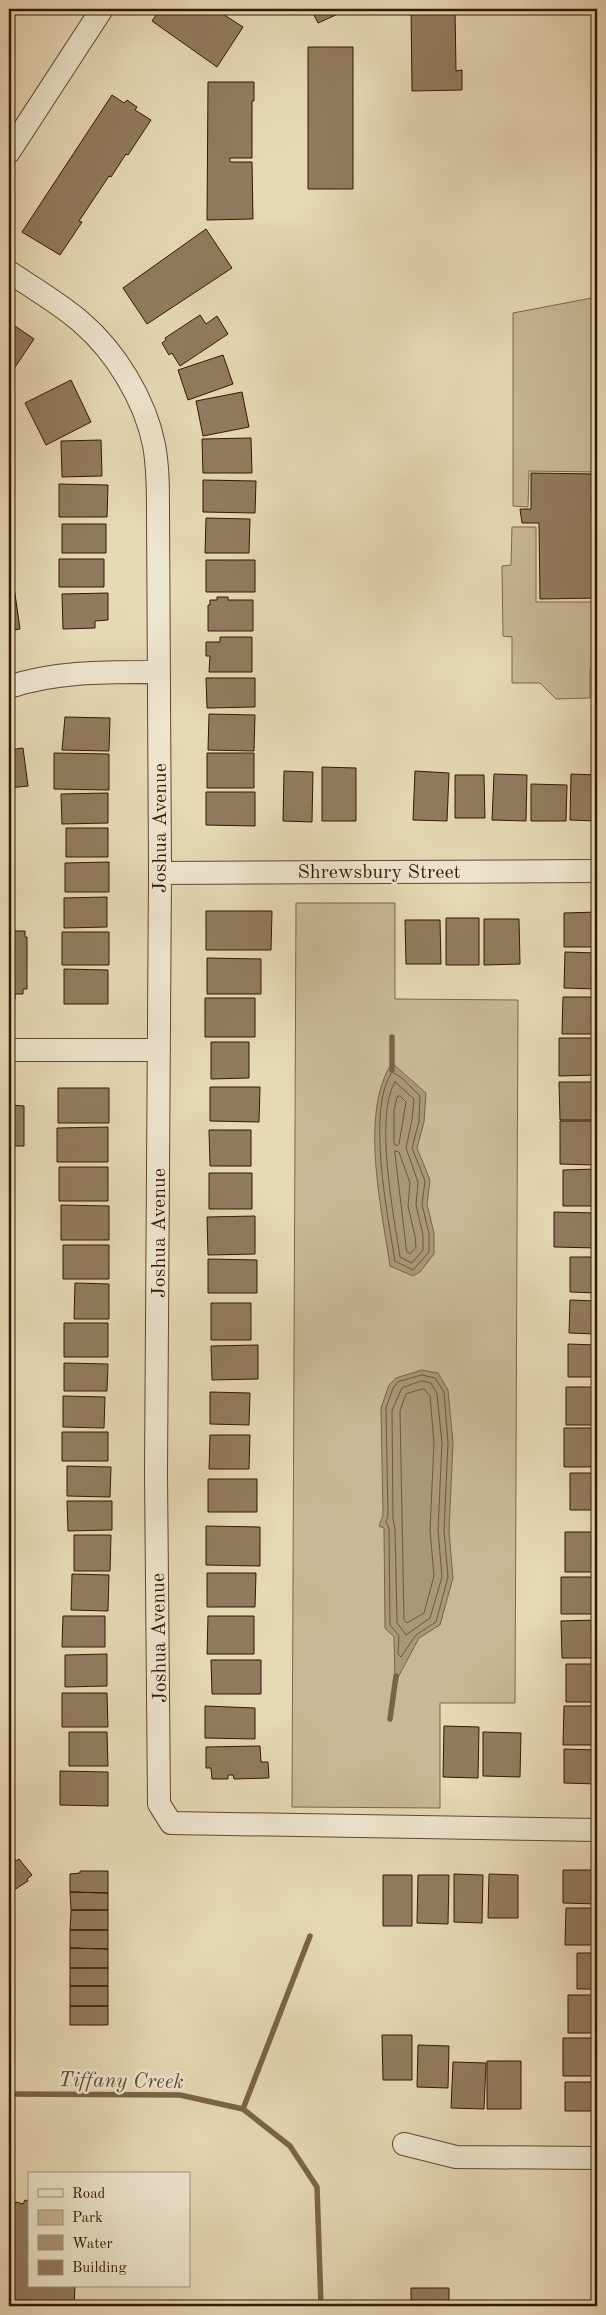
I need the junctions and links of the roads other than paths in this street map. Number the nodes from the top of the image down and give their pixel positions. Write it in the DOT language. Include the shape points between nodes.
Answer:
graph roads {
  1 [pos="102,9"];
  2 [pos="9,152"];
  3 [pos="9,272"];
  4 [pos="158,672"];
  5 [pos="9,687"];
  6 [pos="597,870"];
  7 [pos="160,873"];
  8 [pos="9,1050"];
  9 [pos="159,1050"];
  10 [pos="597,1830"];
  11 [pos="404,2144"];
  12 [pos="597,2158"];
  1 -- 2 [label="street"];
  3 -- 4 [label="street, Joshua Avenue" via="71,314 101,343 130,383 147,423 154,444 158,482"];
  4 -- 5 [label="street" via="82,673"];
  4 -- 7 [label="street, Joshua Avenue"];
  6 -- 7 [label="street, Shrewsbury Street"];
  7 -- 9 [label="street, Joshua Avenue"];
  8 -- 9 [label="street"];
  9 -- 10 [label="street, Joshua Avenue" via="156,1472 159,1804 170,1823"];
  11 -- 12 [label="street" via="456,2157"];
}
